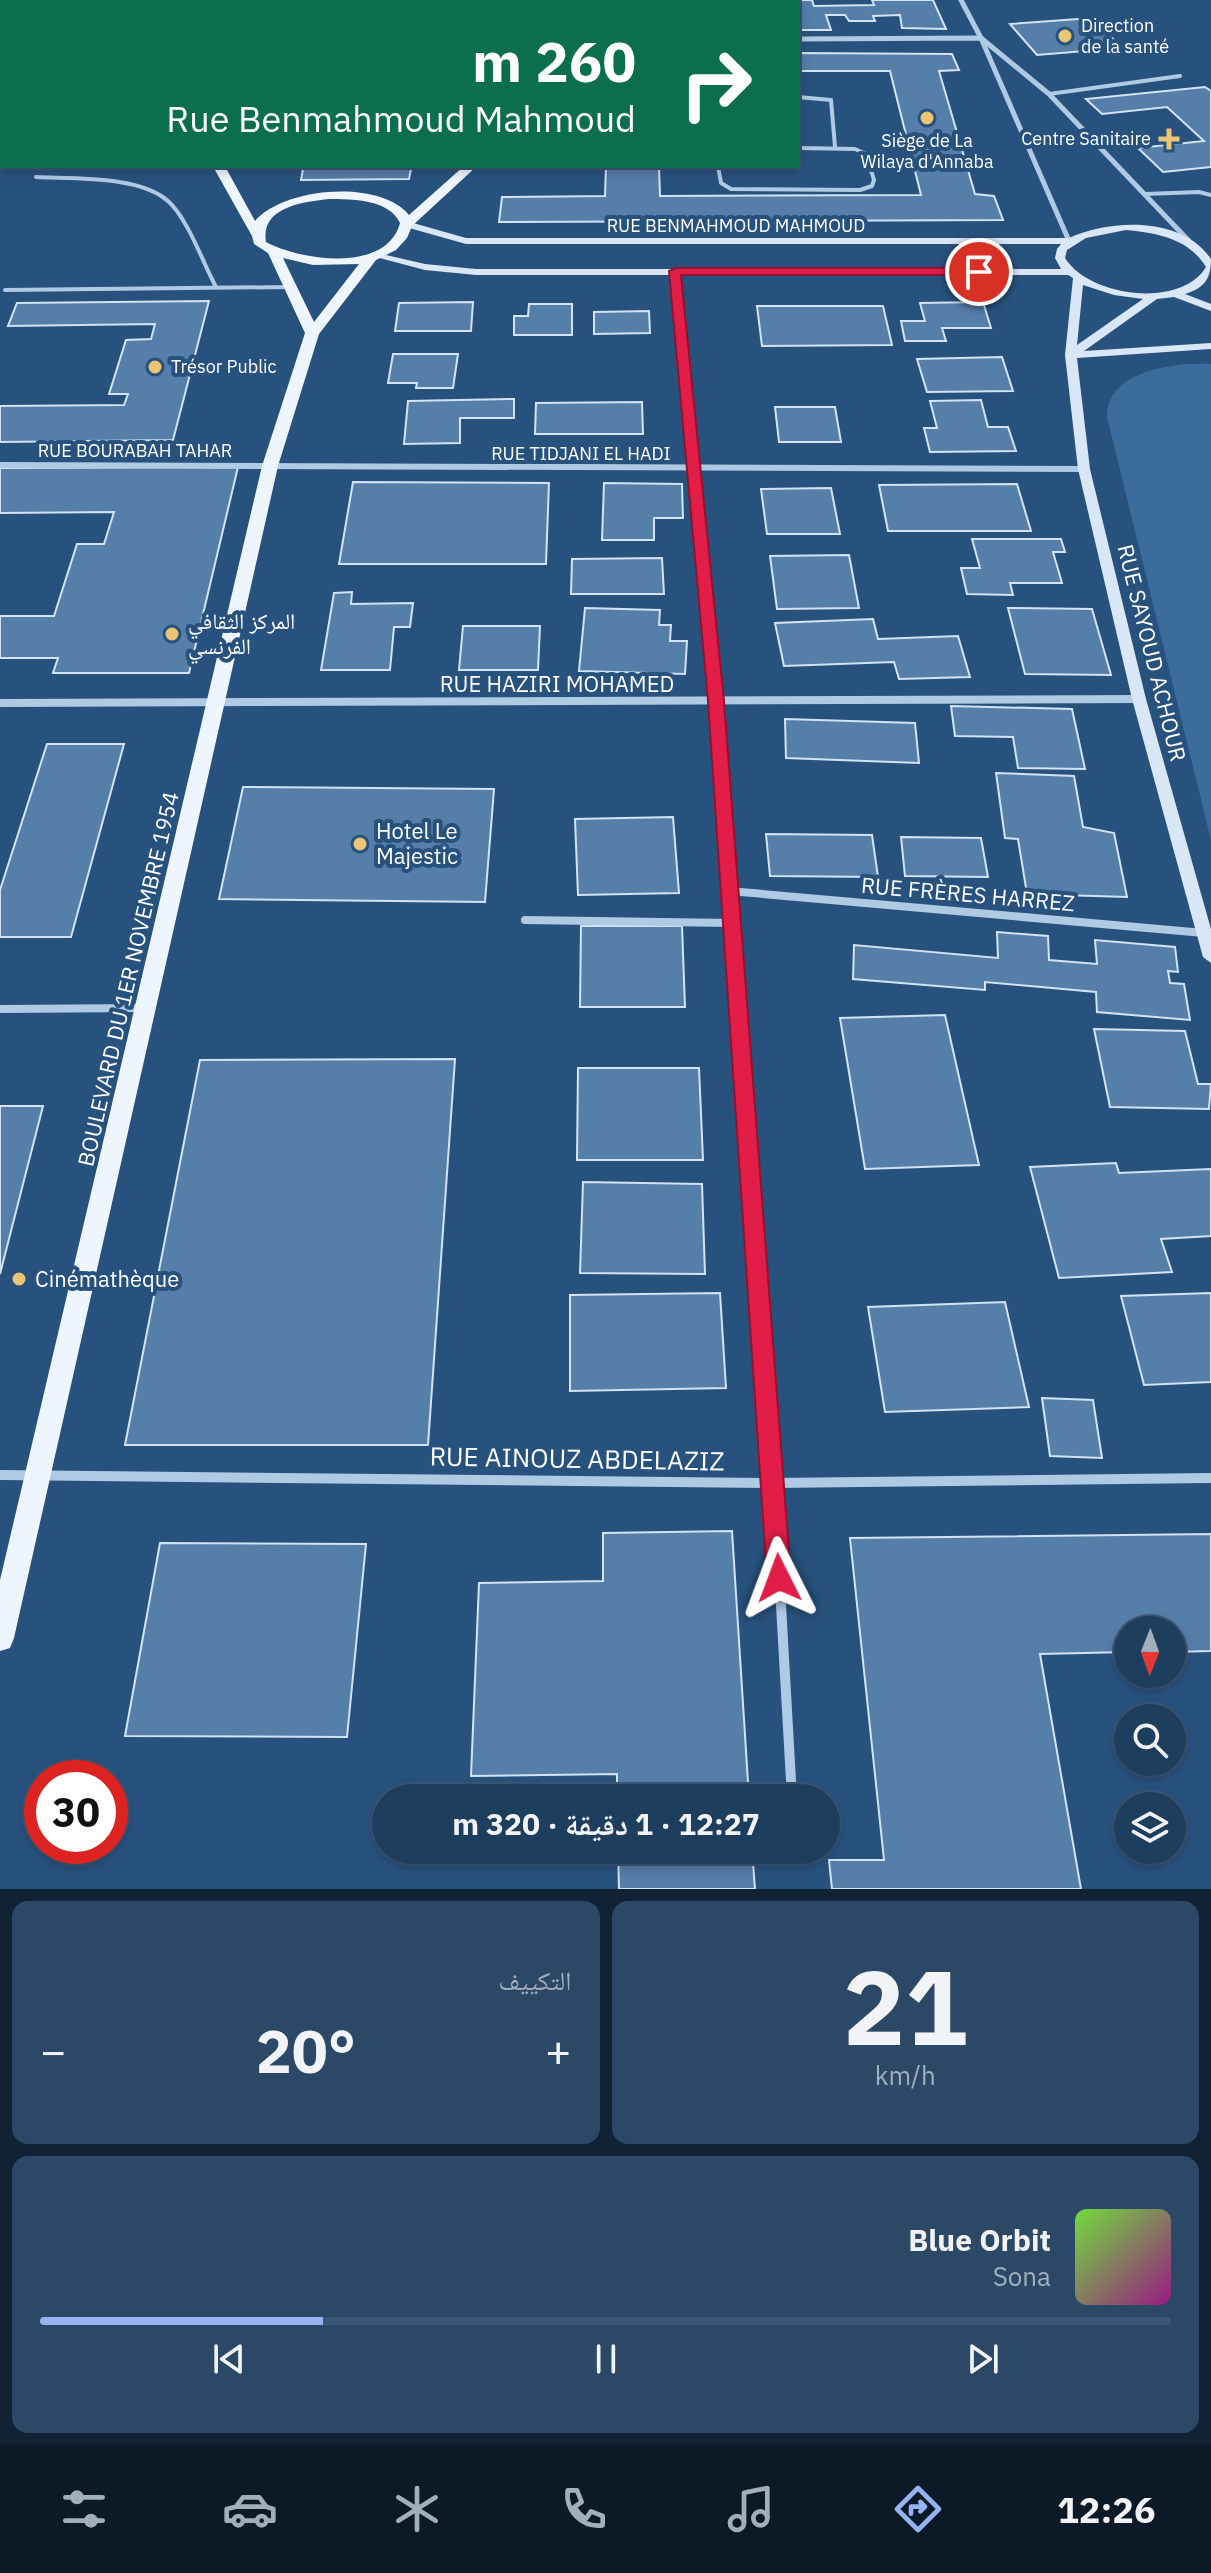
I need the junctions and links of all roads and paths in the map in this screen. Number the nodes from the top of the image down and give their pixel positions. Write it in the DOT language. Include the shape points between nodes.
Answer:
graph roads {
  1 [pos="961,0"];
  2 [pos="981,38"];
  3 [pos="800,39"];
  4 [pos="1180,76"];
  5 [pos="1049,94"];
  6 [pos="800,97"];
  7 [pos="835,147"];
  8 [pos="800,148"];
  9 [pos="223,168"];
  10 [pos="469,168"];
  11 [pos="718,168"];
  12 [pos="36,177"];
  13 [pos="1145,194"];
  14 [pos="1211,195"];
  15 [pos="406,224"];
  16 [pos="256,233"];
  17 [pos="1069,241"];
  18 [pos="1192,245"];
  19 [pos="274,254"];
  20 [pos="373,255"];
  21 [pos="1208,257"];
  22 [pos="675,271"];
  23 [pos="1074,275"];
  24 [pos="216,287"];
  25 [pos="290,287"];
  26 [pos="5,290"];
  27 [pos="1176,294"];
  28 [pos="1154,296"];
  29 [pos="1211,308"];
  30 [pos="312,333"];
  31 [pos="1211,346"];
  32 [pos="1071,355"];
  33 [pos="0,465"];
  34 [pos="270,466"];
  35 [pos="696,469"];
  36 [pos="1084,469"];
  37 [pos="1139,699"];
  38 [pos="716,701"];
  39 [pos="0,703"];
  40 [pos="216,704"];
  41 [pos="729,891"];
  42 [pos="525,920"];
  43 [pos="732,923"];
  44 [pos="1204,933"];
  45 [pos="1211,957"];
  46 [pos="146,1008"];
  47 [pos="0,1009"];
  48 [pos="0,1475"];
  49 [pos="38,1475"];
  50 [pos="1211,1478"];
  51 [pos="774,1483"];
  52 [pos="0,1638"];
  53 [pos="791,1784"];
  1 -- 2 [label="street"];
  2 -- 3 [label="street"];
  2 -- 5 [label="street"];
  2 -- 17 [label="street"];
  4 -- 5 [label="lane"];
  5 -- 13 [label="street"];
  6 -- 7 [label="lane" via="831,100"];
  7 -- 8 [label="lane"];
  7 -- 11 [label="lane" via="866,154 872,186 740,190 721,183"];
  9 -- 16 [label="main road"];
  10 -- 15 [label="main road"];
  12 -- 24 [label="lane" via="153,192 169,202"];
  13 -- 14 [label="lane"];
  13 -- 18 [label="street"];
  15 -- 16 [label="main road" via="401,214 373,199 329,195 278,208 259,222"];
  15 -- 17 [label="main road, RUE BENMAHMOUD MAHMOUD" via="466,241"];
  15 -- 20 [label="main road" via="392,246"];
  16 -- 19 [label="main road" via="260,244"];
  17 -- 18 [label="main road, RUE BENMAHMOUD MAHMOUD" via="1082,233 1126,227"];
  17 -- 23 [label="main road, RUE SAYOUD ACHOUR" via="1062,261"];
  18 -- 21 [label="main road"];
  19 -- 20 [label="main road" via="332,263"];
  19 -- 25 [label="main road"];
  20 -- 22 [label="main road" via="476,272"];
  20 -- 30 [label="main road"];
  21 -- 27 [label="main road" via="1207,279"];
  22 -- 23 [label="main road"];
  22 -- 35 [label="street"];
  23 -- 28 [label="main road" via="1106,290"];
  23 -- 32 [label="main road, RUE SAYOUD ACHOUR"];
  24 -- 25 [label="lane"];
  24 -- 26 [label="lane"];
  25 -- 30 [label="main road"];
  27 -- 28 [label="main road"];
  27 -- 29 [label="main road"];
  28 -- 32 [label="main road"];
  30 -- 34 [label="main road, BOULEVARD DU 1ER NOVEMBRE 1954"];
  31 -- 32 [label="main road"];
  32 -- 36 [label="main road, RUE SAYOUD ACHOUR"];
  33 -- 34 [label="street, RUE BOURABAH TAHAR"];
  34 -- 35 [label="street, RUE TIDJANI EL HADI"];
  34 -- 40 [label="main road, BOULEVARD DU 1ER NOVEMBRE 1954"];
  35 -- 36 [label="street, RUE TIDJANI EL HADI"];
  35 -- 38 [label="street"];
  36 -- 37 [label="main road, RUE SAYOUD ACHOUR"];
  37 -- 38 [label="street, RUE HAZIRI MOHAMED"];
  37 -- 44 [label="main road, RUE SAYOUD ACHOUR"];
  38 -- 40 [label="street, RUE HAZIRI MOHAMED"];
  38 -- 41 [label="street"];
  39 -- 40 [label="street, RUE HAZIRI MOHAMED"];
  40 -- 46 [label="main road, BOULEVARD DU 1ER NOVEMBRE 1954"];
  41 -- 43 [label="street"];
  41 -- 44 [label="street, RUE FRÈRES HARREZ"];
  42 -- 43 [label="street"];
  43 -- 51 [label="street"];
  44 -- 45 [label="main road, RUE SAYOUD ACHOUR"];
  46 -- 47 [label="street"];
  46 -- 49 [label="main road, BOULEVARD DU 1ER NOVEMBRE 1954"];
  48 -- 49 [label="street, RUE AINOUZ ABDELAZIZ"];
  49 -- 51 [label="street, RUE AINOUZ ABDELAZIZ"];
  49 -- 52 [label="main road, BOULEVARD DU 1ER NOVEMBRE 1954"];
  50 -- 51 [label="street, RUE AINOUZ ABDELAZIZ"];
  51 -- 53 [label="street"];
}
